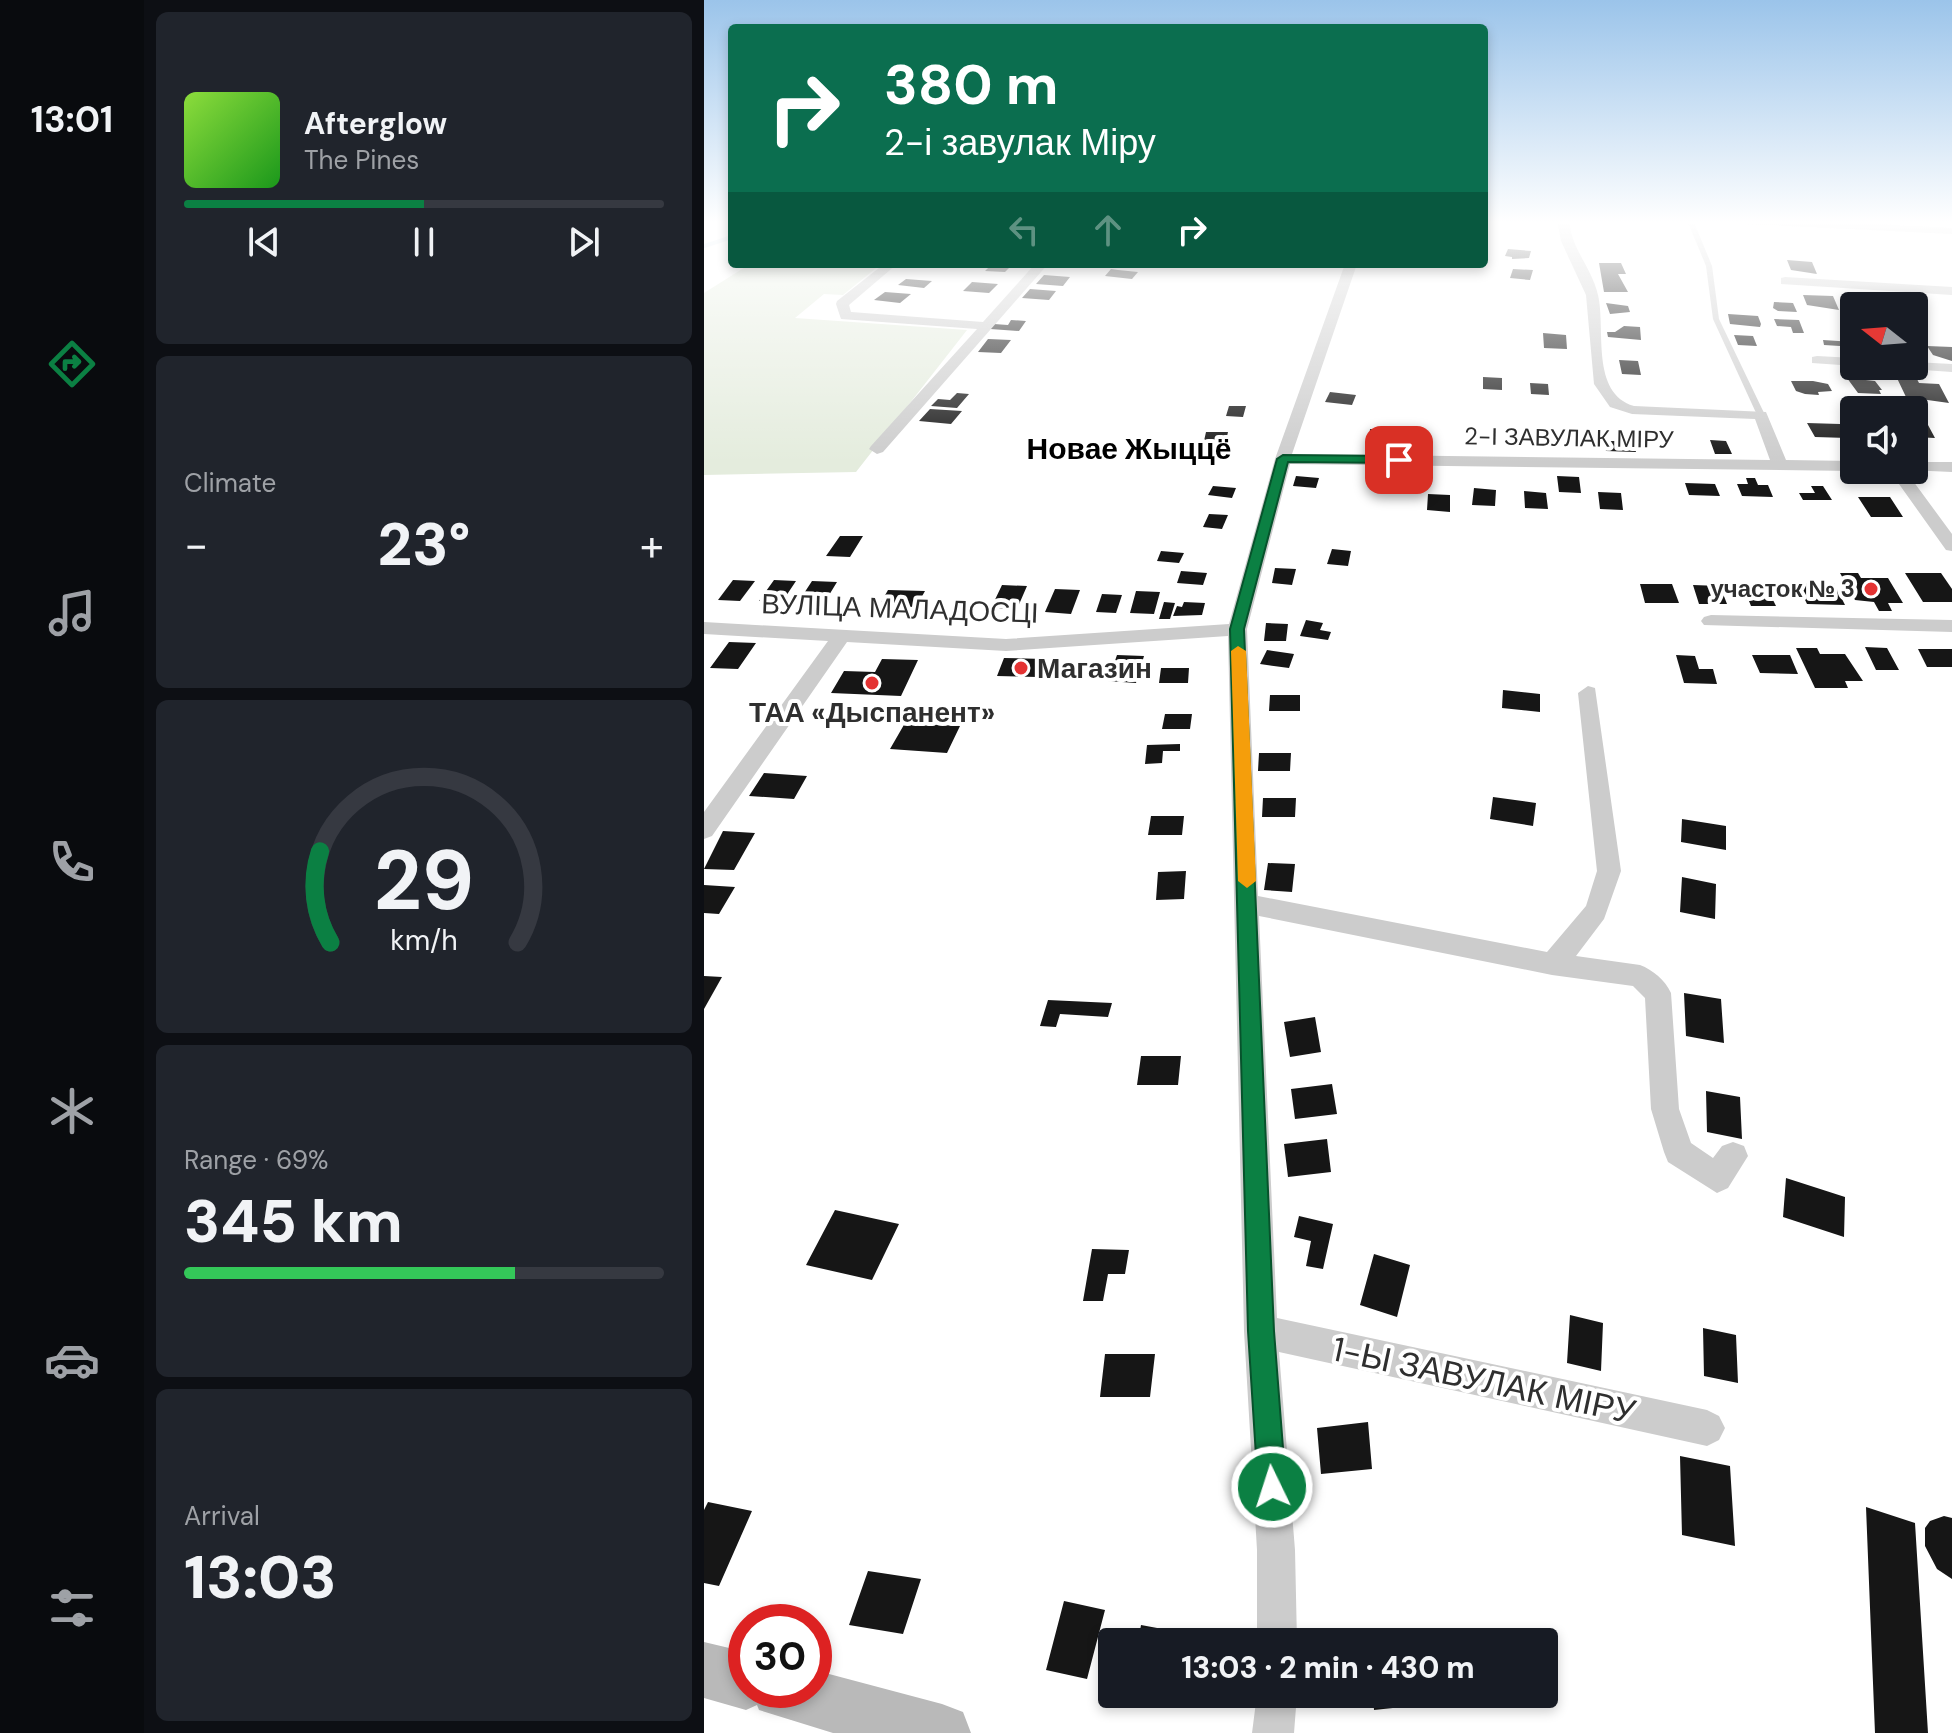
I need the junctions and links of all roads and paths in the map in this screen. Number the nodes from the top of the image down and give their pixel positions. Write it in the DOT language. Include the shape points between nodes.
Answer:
graph roads {
  1 [pos="846,301"];
  2 [pos="1008,301"];
  3 [pos="1338,301"];
  4 [pos="1591,301"];
  5 [pos="1714,301"];
  6 [pos="985,326"];
  7 [pos="1817,360"];
  8 [pos="1840,361"];
  9 [pos="1928,367"];
  10 [pos="1952,368"];
  11 [pos="1761,415"];
  12 [pos="877,449"];
  13 [pos="1283,459"];
  14 [pos="1780,465"];
  15 [pos="1840,466"];
  16 [pos="1928,467"];
  17 [pos="1952,467"];
  18 [pos="1907,484"];
  19 [pos="1952,546"];
  20 [pos="1711,621"];
  21 [pos="1952,626"];
  22 [pos="704,628"];
  23 [pos="1237,629"];
  24 [pos="843,634"];
  25 [pos="1588,693"];
  26 [pos="704,830"];
  27 [pos="1248,904"];
  28 [pos="1552,964"];
  29 [pos="1733,1156"];
  30 [pos="1261,1331"];
  31 [pos="1707,1428"];
  32 [pos="1277,1628"];
  33 [pos="704,1670"];
  34 [pos="728,1676"];
  35 [pos="832,1704"];
  36 [pos="1276,1708"];
  37 [pos="933,1732"];
  38 [pos="1273,1733"];
  1 -- 6 [label="street" via="846,316"];
  2 -- 6 [label="street"];
  3 -- 13 [label="street"];
  4 -- 11 [label="street" via="1595,356 1608,397 1616,405"];
  5 -- 11 [label="lane" via="1716,319"];
  6 -- 12 [label="street"];
  7 -- 8 [label="street"];
  9 -- 10 [label="street"];
  11 -- 14 [label="street"];
  13 -- 14 [label="street, 2-І ЗАВУЛАК МІРУ"];
  13 -- 23 [label="street"];
  14 -- 15 [label="street, 2-І ЗАВУЛАК МІРУ"];
  16 -- 17 [label="street"];
  18 -- 19 [label="street"];
  20 -- 21 [label="street"];
  22 -- 24 [label="street, ВУЛІЦА МАЛАДОСЦІ"];
  23 -- 24 [label="street, ВУЛІЦА МАЛАДОСЦІ" via="1006,645"];
  23 -- 27 [label="street"];
  24 -- 26 [label="street"];
  25 -- 28 [label="street" via="1609,871 1589,926"];
  27 -- 28 [label="street"];
  27 -- 30 [label="street"];
  28 -- 29 [label="street" via="1640,976 1658,993 1665,1109 1679,1152 1717,1178"];
  30 -- 31 [label="street, 1-Ы ЗАВУЛАК МІРУ"];
  30 -- 32 [label="street"];
  33 -- 34 [label="street"];
  35 -- 37 [label="street"];
  36 -- 38 [label="street"];
}
